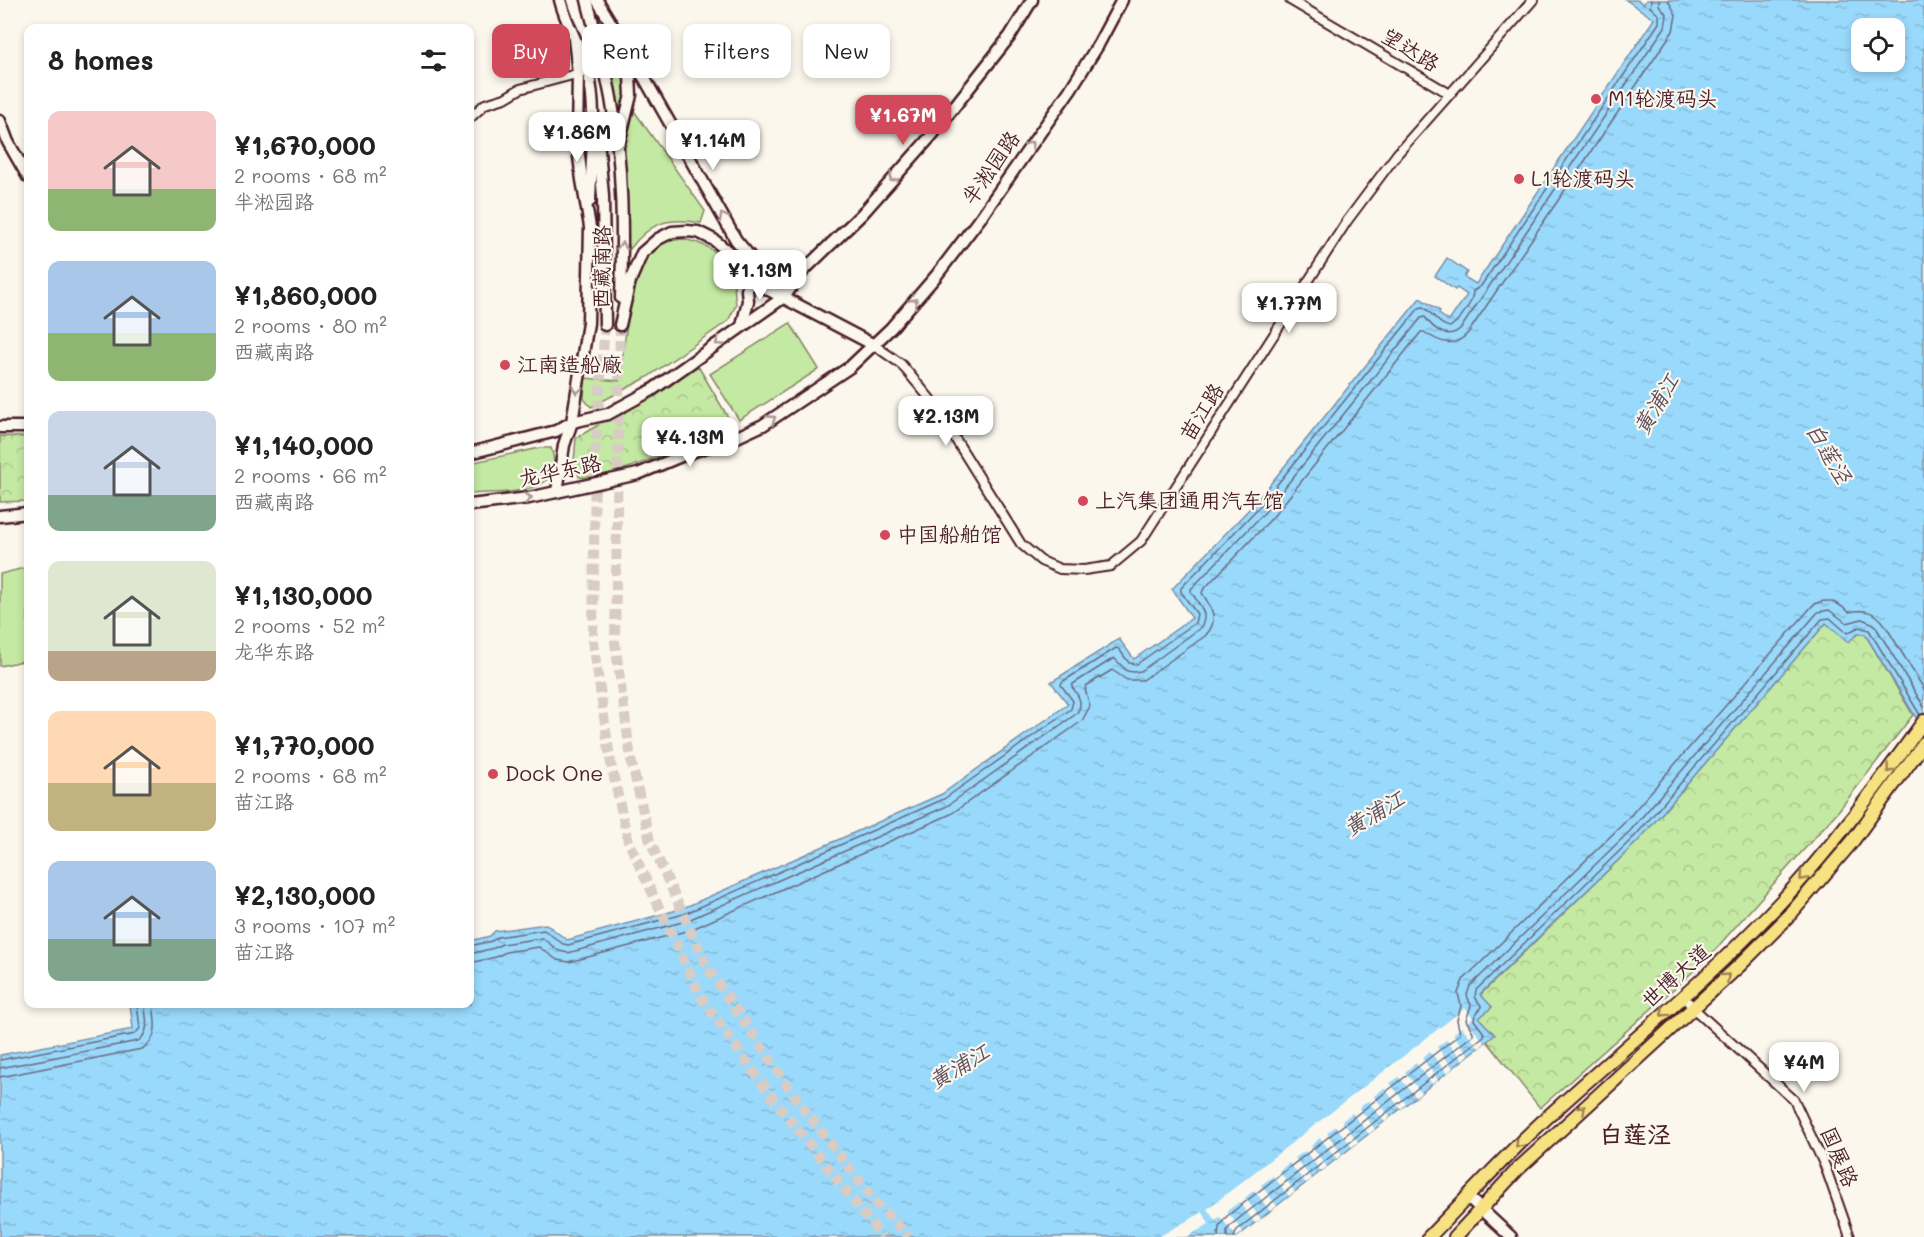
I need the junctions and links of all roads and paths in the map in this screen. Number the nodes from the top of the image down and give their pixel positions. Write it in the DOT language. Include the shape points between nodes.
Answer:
graph roads {
  1 [pos="560,0"];
  2 [pos="587,0"];
  3 [pos="597,0"];
  4 [pos="1032,0"];
  5 [pos="1122,0"];
  6 [pos="1290,0"];
  7 [pos="1533,0"];
  8 [pos="611,24"];
  9 [pos="582,68"];
  10 [pos="582,72"];
  11 [pos="583,78"];
  12 [pos="585,78"];
  13 [pos="630,78"];
  14 [pos="644,78"];
  15 [pos="1450,94"];
  16 [pos="592,100"];
  17 [pos="474,114"];
  18 [pos="0,121"];
  19 [pos="617,151"];
  20 [pos="24,170"];
  21 [pos="590,227"];
  22 [pos="751,278"];
  23 [pos="784,297"];
  24 [pos="606,326"];
  25 [pos="742,326"];
  26 [pos="874,345"];
  27 [pos="572,422"];
  28 [pos="0,427"];
  29 [pos="24,427"];
  30 [pos="474,452"];
  31 [pos="557,492"];
  32 [pos="474,505"];
  33 [pos="24,513"];
  34 [pos="0,516"];
  35 [pos="1924,721"];
  36 [pos="1924,742"];
  37 [pos="1683,995"];
  38 [pos="1692,1007"];
  39 [pos="1467,1197"];
  40 [pos="1481,1209"];
  41 [pos="1429,1237"];
  42 [pos="1455,1237"];
  43 [pos="1511,1237"];
  44 [pos="1850,1237"];
  1 -- 9 [label="main road, 西藏南路"];
  2 -- 19 [label="main road, 西藏南路" via="611,99"];
  3 -- 8 [label="main road, 西藏南路"];
  4 -- 23 [label="main road, one-way" via="1010,36 932,135 862,214 803,271"];
  26 -- 5 [label="main road, 半淞园路, one-way" via="936,276 981,217 1070,90"];
  6 -- 15 [label="street, 望达路"];
  7 -- 15 [label="street, 苗江路"];
  10 -- 17 [label="street" via="520,89 485,104"];
  11 -- 21 [label="main road, 西藏南路" via="578,141"];
  12 -- 16 [label="main road, 西藏南路"];
  13 -- 19 [label="main road" via="631,95"];
  23 -- 14 [label="main road, 西藏南路, one-way" via="736,240"];
  15 -- 26 [label="street, 苗江路" via="1397,154 1347,221 1142,541 1111,566 1060,569 1041,561 1021,544 931,400 901,364"];
  16 -- 21 [label="main road, 西藏南路"];
  16 -- 24 [label="main road" via="603,196"];
  18 -- 20 [label="main road"];
  22 -- 19 [label="main road, 西藏南路, one-way" via="742,263 714,240 698,232 672,232 642,253 630,281 620,325 623,228"];
  21 -- 27 [label="main road, 西藏南路, one-way" via="588,323"];
  22 -- 23 [label="main road, 西藏南路"];
  22 -- 25 [label="main road"];
  23 -- 25 [label="main road, 龙华东路"];
  23 -- 26 [label="main road, 西藏南路"];
  25 -- 27 [label="main road, 龙华东路, one-way" via="652,390 608,414"];
  31 -- 26 [label="main road, 龙华东路, one-way" via="638,474 737,437 778,416 850,367"];
  27 -- 30 [label="main road, 龙华东路" via="556,431"];
  27 -- 31 [label="main road, 西藏南路"];
  28 -- 29 [label="main road"];
  32 -- 31 [label="main road, 龙华东路, one-way"];
  33 -- 34 [label="main road"];
  35 -- 37 [label="main road, 世博大道, one-way" via="1842,832 1775,909"];
  38 -- 36 [label="main road, 世博大道, one-way" via="1786,918 1852,842"];
  37 -- 38 [label="street, 国展路"];
  37 -- 39 [label="main road, 世博大道, one-way" via="1539,1125"];
  40 -- 38 [label="main road, 世博大道, one-way" via="1518,1169"];
  38 -- 44 [label="street, 国展路" via="1794,1100 1825,1166"];
  39 -- 40 [label="main road"];
  39 -- 41 [label="main road, 世博大道"];
  40 -- 42 [label="main road, 世博大道"];
  40 -- 43 [label="main road"];
}
